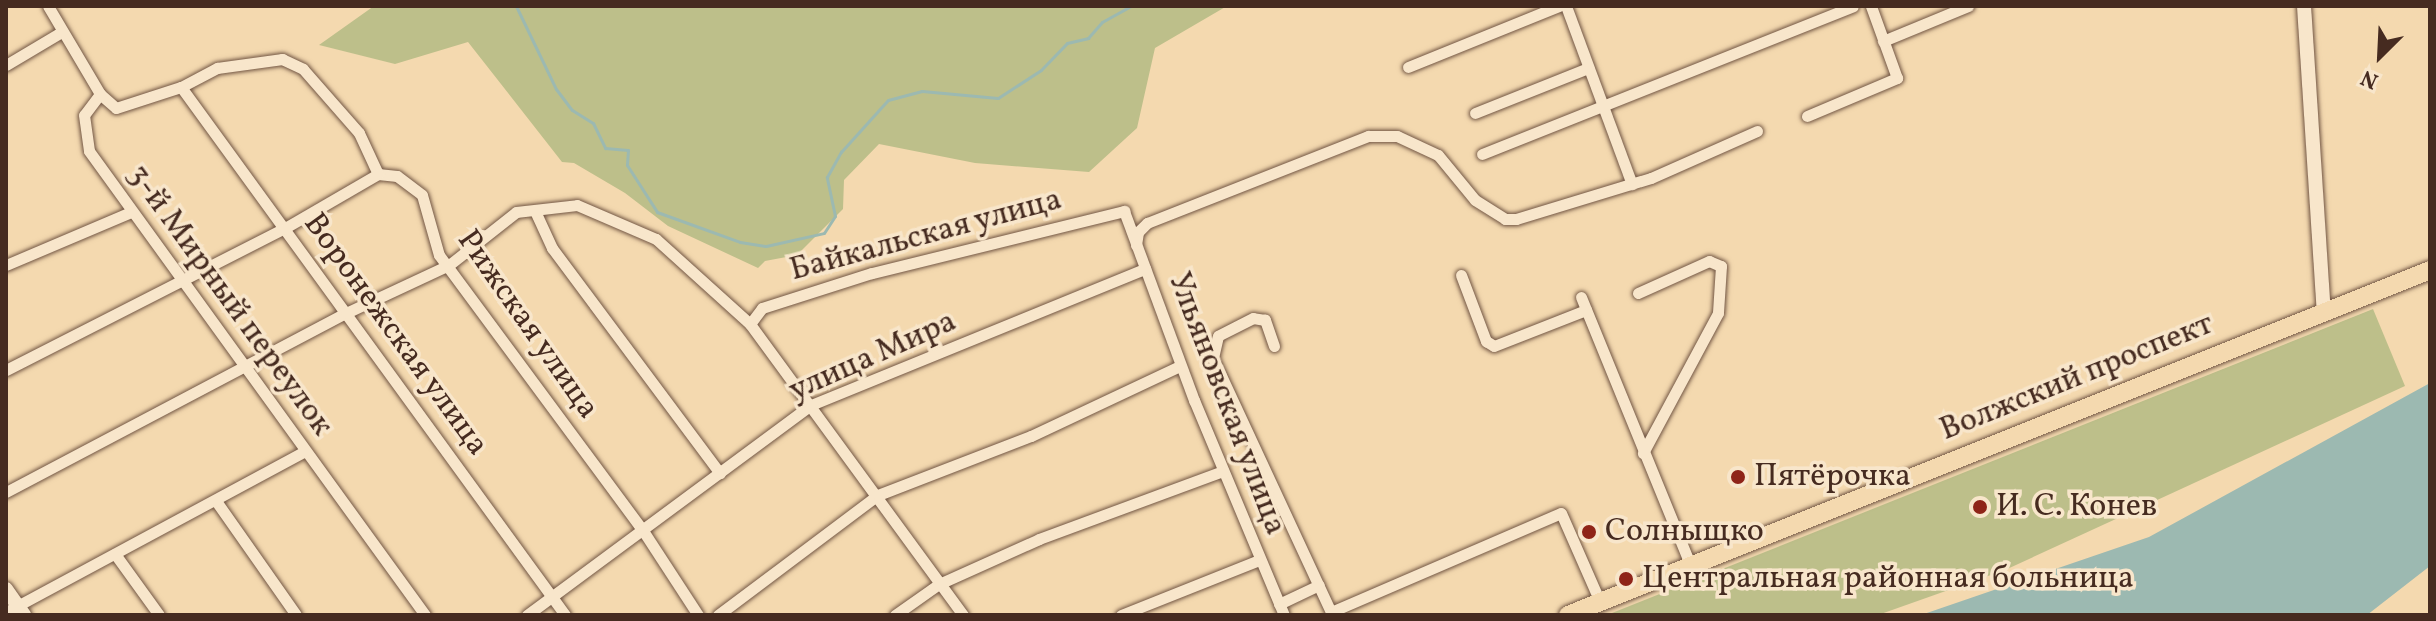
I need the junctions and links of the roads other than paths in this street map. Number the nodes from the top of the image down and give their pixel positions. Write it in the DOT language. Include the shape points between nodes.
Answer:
graph roads {
  1 [pos="48,6"];
  2 [pos="1559,6"];
  3 [pos="1566,6"];
  4 [pos="1853,6"];
  5 [pos="1871,6"];
  6 [pos="1968,6"];
  7 [pos="2304,6"];
  8 [pos="60,33"];
  9 [pos="1883,41"];
  10 [pos="6,65"];
  11 [pos="1408,67"];
  12 [pos="1588,68"];
  13 [pos="181,87"];
  14 [pos="100,94"];
  15 [pos="1601,103"];
  16 [pos="1475,113"];
  17 [pos="1807,116"];
  18 [pos="1757,131"];
  19 [pos="1482,154"];
  20 [pos="378,174"];
  21 [pos="1632,184"];
  22 [pos="535,211"];
  23 [pos="1124,211"];
  24 [pos="131,212"];
  25 [pos="285,228"];
  26 [pos="1136,245"];
  27 [pos="6,265"];
  28 [pos="449,265"];
  29 [pos="1145,269"];
  30 [pos="2430,270"];
  31 [pos="1461,275"];
  32 [pos="183,276"];
  33 [pos="1638,293"];
  34 [pos="1581,297"];
  35 [pos="1586,310"];
  36 [pos="2324,312"];
  37 [pos="346,313"];
  38 [pos="750,324"];
  39 [pos="1274,346"];
  40 [pos="245,364"];
  41 [pos="1180,366"];
  42 [pos="6,370"];
  43 [pos="811,405"];
  44 [pos="305,451"];
  45 [pos="1643,453"];
  46 [pos="1223,471"];
  47 [pos="720,473"];
  48 [pos="6,492"];
  49 [pos="878,495"];
  50 [pos="216,501"];
  51 [pos="642,529"];
  52 [pos="115,554"];
  53 [pos="1259,560"];
  54 [pos="1691,566"];
  55 [pos="939,584"];
  56 [pos="1319,585"];
  57 [pos="6,589"];
  58 [pos="552,598"];
  59 [pos="1601,604"];
  60 [pos="1282,610"];
  61 [pos="16,611"];
  62 [pos="159,615"];
  63 [pos="296,615"];
  64 [pos="425,615"];
  65 [pos="527,615"];
  66 [pos="565,615"];
  67 [pos="698,615"];
  68 [pos="718,615"];
  69 [pos="895,615"];
  70 [pos="963,615"];
  71 [pos="1121,615"];
  72 [pos="1568,615"];
  1 -- 8 [label="street"];
  2 -- 11 [label="street"];
  3 -- 12 [label="street"];
  4 -- 15 [label="street"];
  5 -- 9 [label="street"];
  6 -- 9 [label="street"];
  7 -- 36 [label="street"];
  8 -- 10 [label="street"];
  8 -- 14 [label="street"];
  9 -- 17 [label="street" via="1897,78"];
  12 -- 15 [label="street"];
  12 -- 16 [label="street"];
  13 -- 14 [label="street" via="116,108"];
  13 -- 20 [label="street" via="217,68 282,59 323,89 359,133"];
  13 -- 25 [label="street, Воронежская улица"];
  14 -- 24 [label="street, 3-й Мирный переулок" via="84,115 86,141"];
  15 -- 19 [label="street"];
  15 -- 21 [label="street"];
  18 -- 21 [label="street"];
  20 -- 25 [label="street"];
  20 -- 28 [label="street, Рижская улица" via="397,176 422,195 429,229"];
  21 -- 26 [label="street" via="1529,217 1505,219 1475,200 1438,155 1397,136 1368,136 1147,223 1138,232"];
  22 -- 28 [label="street" via="516,212"];
  22 -- 38 [label="street" via="577,205 656,239"];
  22 -- 47 [label="street" via="552,248"];
  23 -- 26 [label="street, Ульяновская улица"];
  23 -- 38 [label="street, Байкальская улица" via="872,273 762,308"];
  24 -- 27 [label="street"];
  24 -- 32 [label="street, 3-й Мирный переулок"];
  25 -- 32 [label="street"];
  25 -- 37 [label="street, Воронежская улица"];
  26 -- 29 [label="street, Ульяновская улица"];
  28 -- 37 [label="street"];
  28 -- 51 [label="street, Рижская улица"];
  29 -- 41 [label="street, Ульяновская улица"];
  29 -- 43 [label="street, улица Мира"];
  30 -- 36 [label="main road, Волжский проспект"];
  31 -- 35 [label="street" via="1486,341 1494,346"];
  32 -- 40 [label="street, 3-й Мирный переулок"];
  32 -- 42 [label="street"];
  33 -- 45 [label="street" via="1709,261 1721,266 1718,313"];
  34 -- 35 [label="street"];
  35 -- 45 [label="street"];
  36 -- 54 [label="main road, Волжский проспект" via="1787,523"];
  37 -- 40 [label="street"];
  37 -- 58 [label="street, Воронежская улица"];
  38 -- 43 [label="street"];
  39 -- 56 [label="street" via="1265,320 1253,318 1218,336 1213,358"];
  40 -- 44 [label="street, 3-й Мирный переулок"];
  40 -- 48 [label="street"];
  41 -- 46 [label="street, Ульяновская улица"];
  41 -- 49 [label="street" via="1031,436"];
  43 -- 47 [label="street, улица Мира"];
  43 -- 49 [label="street"];
  44 -- 50 [label="street"];
  44 -- 64 [label="street, 3-й Мирный переулок"];
  45 -- 54 [label="street"];
  46 -- 53 [label="street, Ульяновская улица"];
  46 -- 55 [label="street" via="1039,539"];
  47 -- 51 [label="street, улица Мира"];
  49 -- 55 [label="street"];
  49 -- 68 [label="street"];
  50 -- 52 [label="street"];
  50 -- 63 [label="street"];
  51 -- 58 [label="street, улица Мира"];
  51 -- 67 [label="street, Рижская улица"];
  52 -- 61 [label="street"];
  52 -- 62 [label="street"];
  53 -- 60 [label="street, Ульяновская улица"];
  53 -- 71 [label="street"];
  54 -- 59 [label="main road, Волжский проспект"];
  55 -- 69 [label="street"];
  55 -- 70 [label="street"];
  56 -- 59 [label="street" via="1331,612 1561,513"];
  56 -- 60 [label="street"];
  57 -- 61 [label="street"];
  58 -- 65 [label="street, улица Мира"];
  58 -- 66 [label="street, Воронежская улица"];
  59 -- 72 [label="main road, Волжский проспект"];
}
